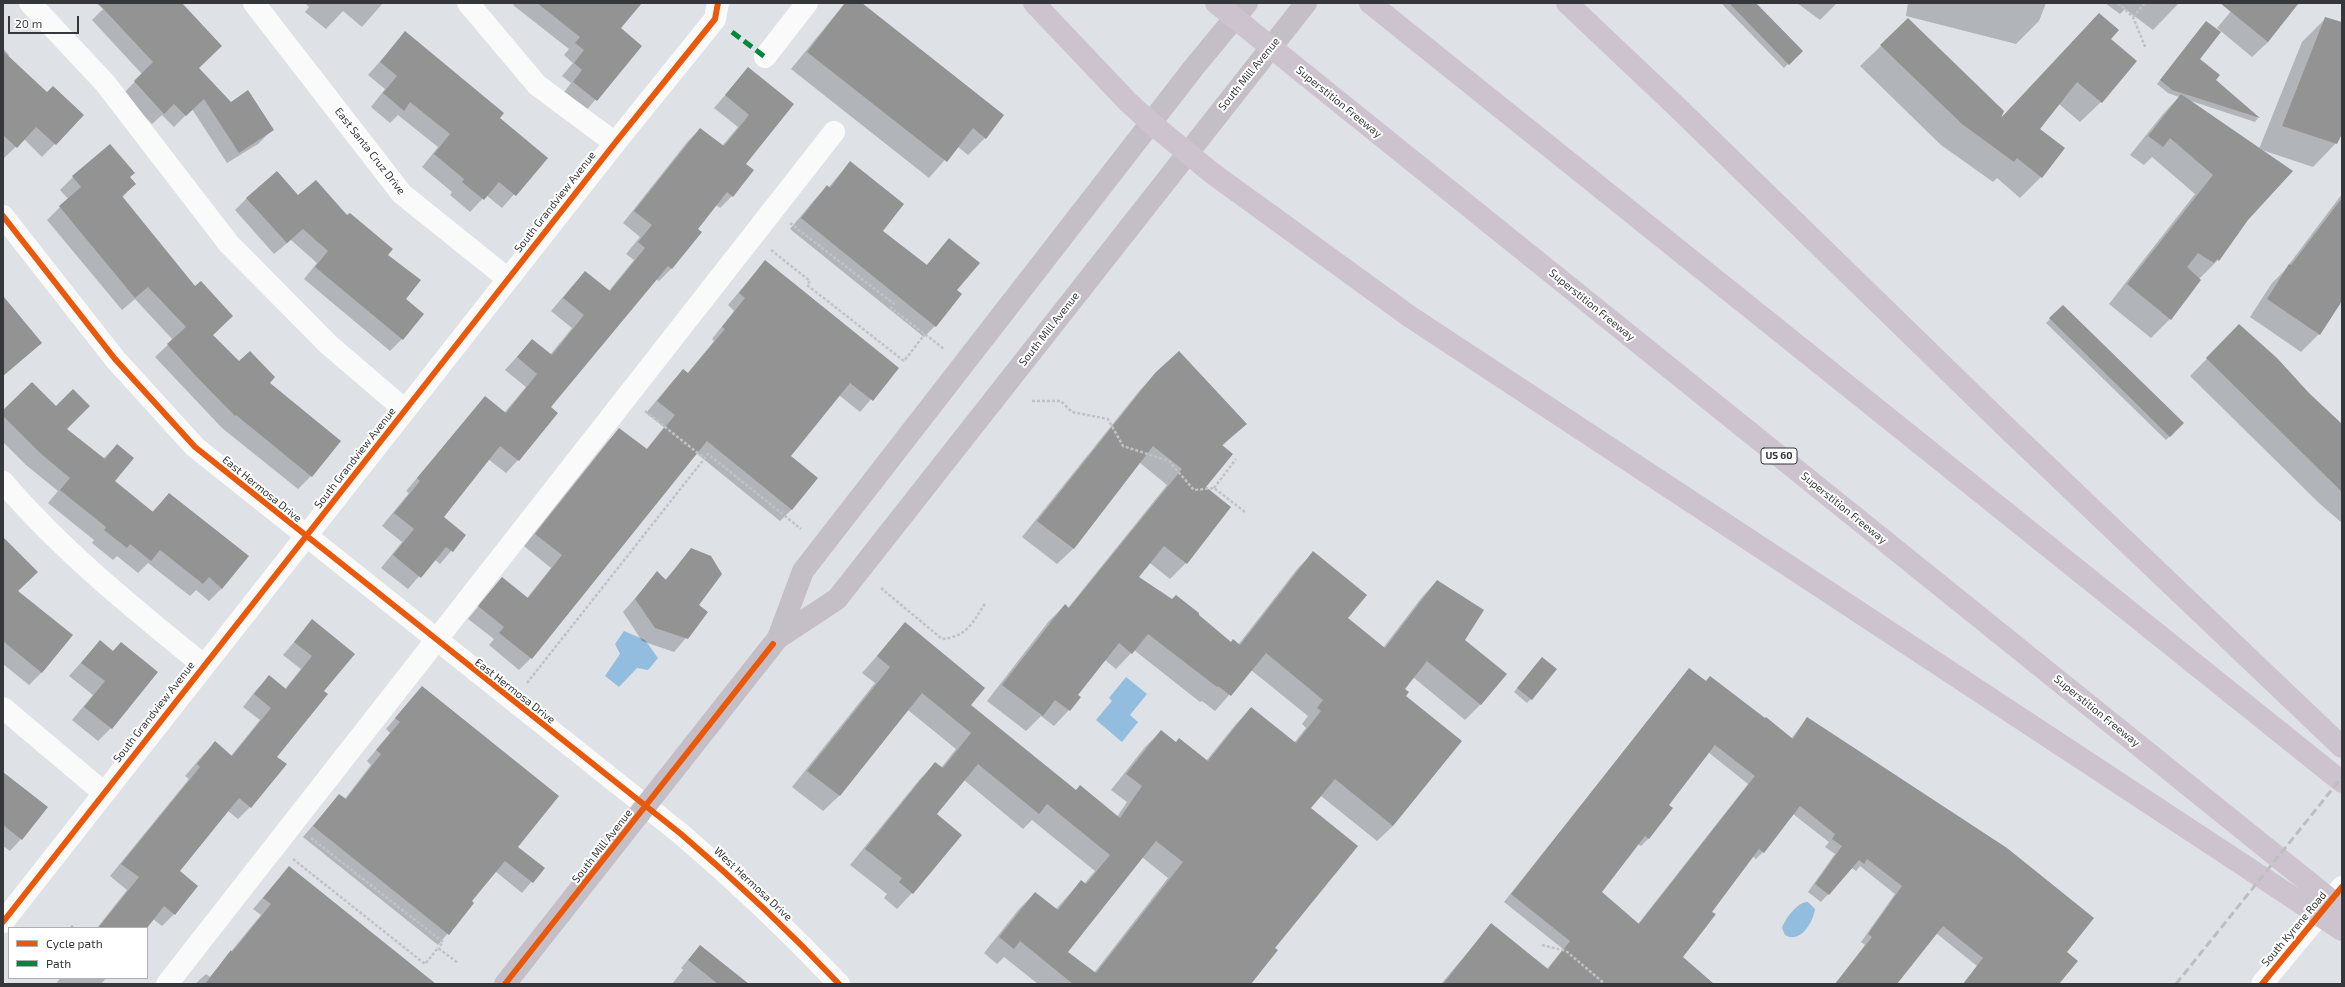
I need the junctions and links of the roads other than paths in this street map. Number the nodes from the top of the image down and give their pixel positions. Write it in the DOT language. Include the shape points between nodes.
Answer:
graph roads {
  1 [pos="30,3"];
  2 [pos="254,3"];
  3 [pos="468,3"];
  4 [pos="718,3"];
  5 [pos="808,3"];
  6 [pos="1034,3"];
  7 [pos="1216,3"];
  8 [pos="1247,3"];
  9 [pos="1306,3"];
  10 [pos="1370,3"];
  11 [pos="1567,3"];
  12 [pos="765,58"];
  13 [pos="1151,123"];
  14 [pos="834,132"];
  15 [pos="615,143"];
  16 [pos="1187,152"];
  17 [pos="3,216"];
  18 [pos="508,279"];
  19 [pos="405,410"];
  20 [pos="3,482"];
  21 [pos="307,537"];
  22 [pos="778,638"];
  23 [pos="435,640"];
  24 [pos="204,665"];
  25 [pos="3,708"];
  26 [pos="2342,747"];
  27 [pos="2342,782"];
  28 [pos="104,793"];
  29 [pos="646,807"];
  30 [pos="2342,887"];
  31 [pos="2342,909"];
  32 [pos="4,919"];
  33 [pos="2342,930"];
  34 [pos="2264,981"];
  35 [pos="168,984"];
  36 [pos="506,984"];
  37 [pos="839,984"];
  1 -- 19 [label="street" via="105,83 229,244 329,345"];
  2 -- 18 [label="street, East Santa Cruz Drive" via="402,194"];
  3 -- 15 [label="street" via="537,85"];
  4 -- 15 [label="street, South Grandview Avenue" via="715,19"];
  5 -- 12 [label="street"];
  6 -- 13 [label="highway"];
  7 -- 31 [label="highway, Superstition Freeway / US 60"];
  8 -- 13 [label="main road, South Mill Avenue"];
  9 -- 16 [label="main road, South Mill Avenue"];
  10 -- 27 [label="highway"];
  11 -- 26 [label="highway" via="2010,432"];
  13 -- 16 [label="highway"];
  13 -- 22 [label="main road, South Mill Avenue" via="803,571"];
  14 -- 23 [label="street"];
  15 -- 18 [label="street, South Grandview Avenue"];
  16 -- 22 [label="main road, South Mill Avenue" via="837,600"];
  16 -- 33 [label="highway" via="1212,173 1409,316"];
  17 -- 21 [label="street, East Hermosa Drive" via="115,359 167,419 219,468"];
  18 -- 19 [label="street, South Grandview Avenue"];
  19 -- 21 [label="street, South Grandview Avenue"];
  20 -- 24 [label="street" via="108,588"];
  21 -- 23 [label="street, East Hermosa Drive"];
  21 -- 24 [label="street, South Grandview Avenue"];
  22 -- 29 [label="main road, South Mill Avenue"];
  23 -- 29 [label="street, East Hermosa Drive"];
  23 -- 35 [label="street"];
  24 -- 28 [label="street, South Grandview Avenue"];
  25 -- 28 [label="street"];
  28 -- 32 [label="street, South Grandview Avenue"];
  29 -- 36 [label="main road, South Mill Avenue"];
  29 -- 37 [label="street, West Hermosa Drive" via="727,872"];
  30 -- 34 [label="street, South Kyrene Road"];
}
